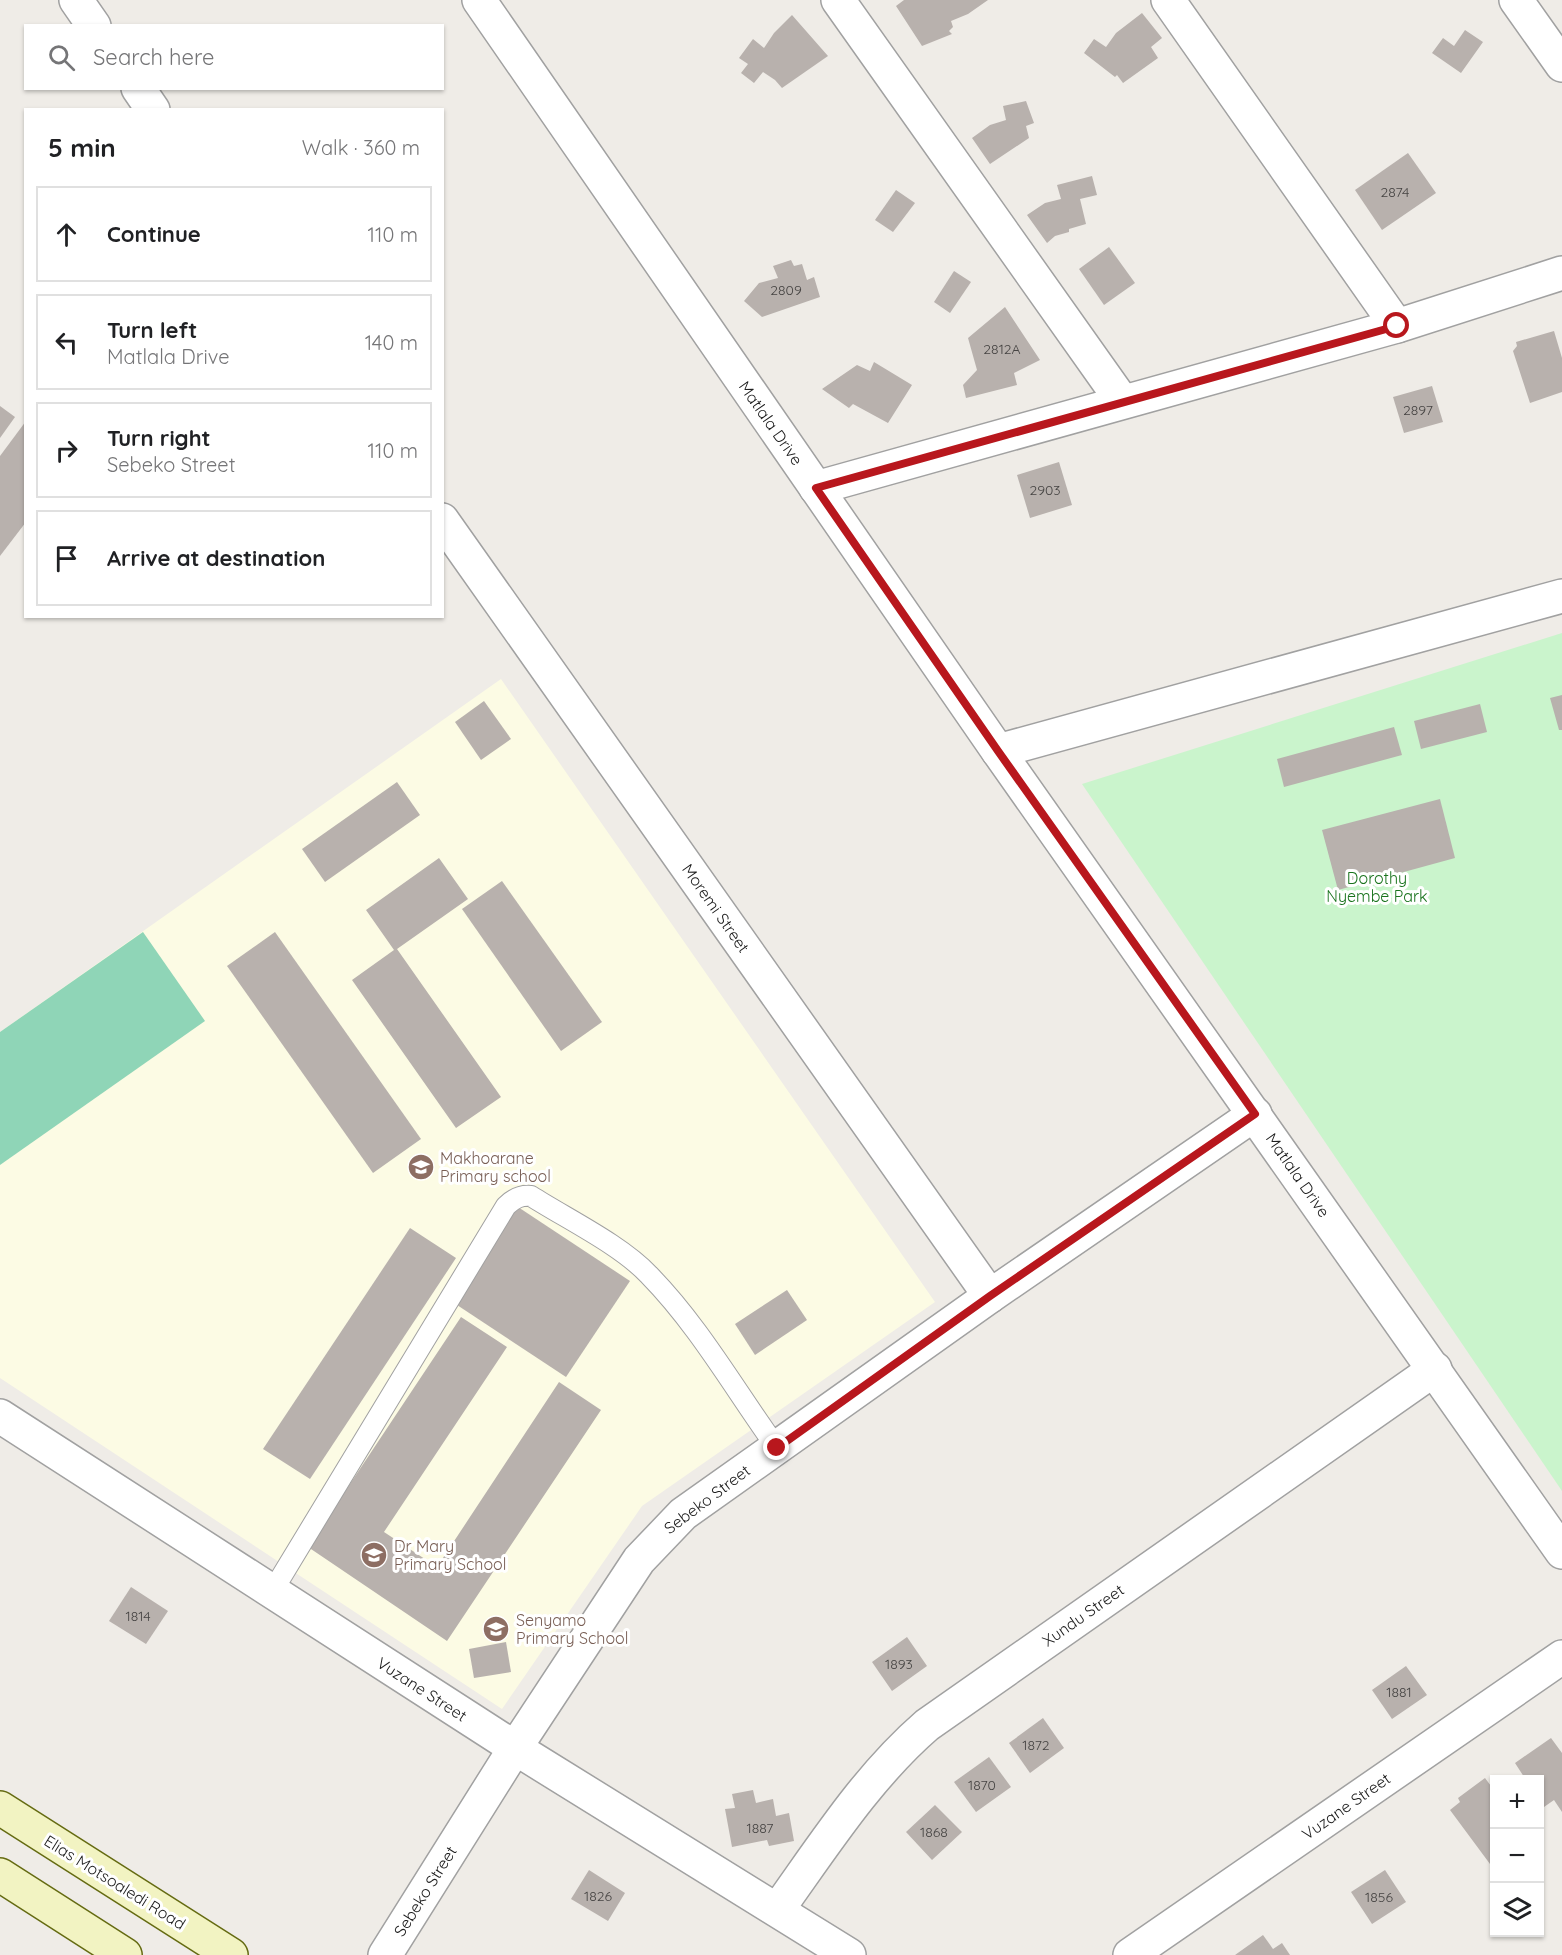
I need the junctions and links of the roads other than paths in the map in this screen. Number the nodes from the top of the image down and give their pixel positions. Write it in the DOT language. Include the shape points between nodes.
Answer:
graph roads {
  1 [pos="76,0"];
  2 [pos="479,0"];
  3 [pos="838,0"];
  4 [pos="1168,0"];
  5 [pos="1516,0"];
  6 [pos="93,24"];
  7 [pos="1562,65"];
  8 [pos="139,90"];
  9 [pos="152,108"];
  10 [pos="1562,273"];
  11 [pos="1397,326"];
  12 [pos="1122,401"];
  13 [pos="816,488"];
  14 [pos="444,523"];
  15 [pos="1562,596"];
  16 [pos="998,751"];
  17 [pos="1255,1114"];
  18 [pos="990,1296"];
  19 [pos="1435,1369"];
  20 [pos="0,1416"];
  21 [pos="777,1448"];
  22 [pos="1562,1552"];
  23 [pos="272,1592"];
  24 [pos="1562,1657"];
  25 [pos="515,1748"];
  26 [pos="0,1808"];
  27 [pos="0,1875"];
  28 [pos="778,1909"];
  29 [pos="125,1955"];
  30 [pos="231,1955"];
  31 [pos="385,1955"];
  32 [pos="849,1955"];
  33 [pos="1130,1955"];
  1 -- 6 [label="street"];
  2 -- 13 [label="street, Matlala Drive"];
  3 -- 12 [label="street"];
  4 -- 11 [label="street"];
  5 -- 7 [label="street"];
  8 -- 9 [label="street"];
  10 -- 11 [label="street"];
  11 -- 12 [label="street"];
  12 -- 13 [label="street"];
  13 -- 16 [label="street, Matlala Drive"];
  14 -- 18 [label="street, Moremi Street"];
  15 -- 16 [label="street"];
  16 -- 17 [label="street, Matlala Drive"];
  17 -- 18 [label="street, Sebeko Street"];
  17 -- 19 [label="street, Matlala Drive"];
  18 -- 21 [label="street, Sebeko Street"];
  19 -- 22 [label="street, Matlala Drive"];
  19 -- 28 [label="street, Xundu Street" via="927,1725 896,1752 866,1787"];
  20 -- 23 [label="street, Vuzane Street"];
  21 -- 23 [label="lane" via="688,1321 649,1274 531,1196 523,1196 506,1206"];
  21 -- 25 [label="street, Sebeko Street" via="661,1534 639,1560"];
  23 -- 25 [label="street, Vuzane Street"];
  24 -- 33 [label="street, Vuzane Street"];
  25 -- 28 [label="street, Vuzane Street"];
  25 -- 31 [label="street, Sebeko Street"];
  26 -- 30 [label="main road, Elias Motsoaledi Road"];
  27 -- 29 [label="main road"];
  28 -- 32 [label="street, Vuzane Street"];
}
